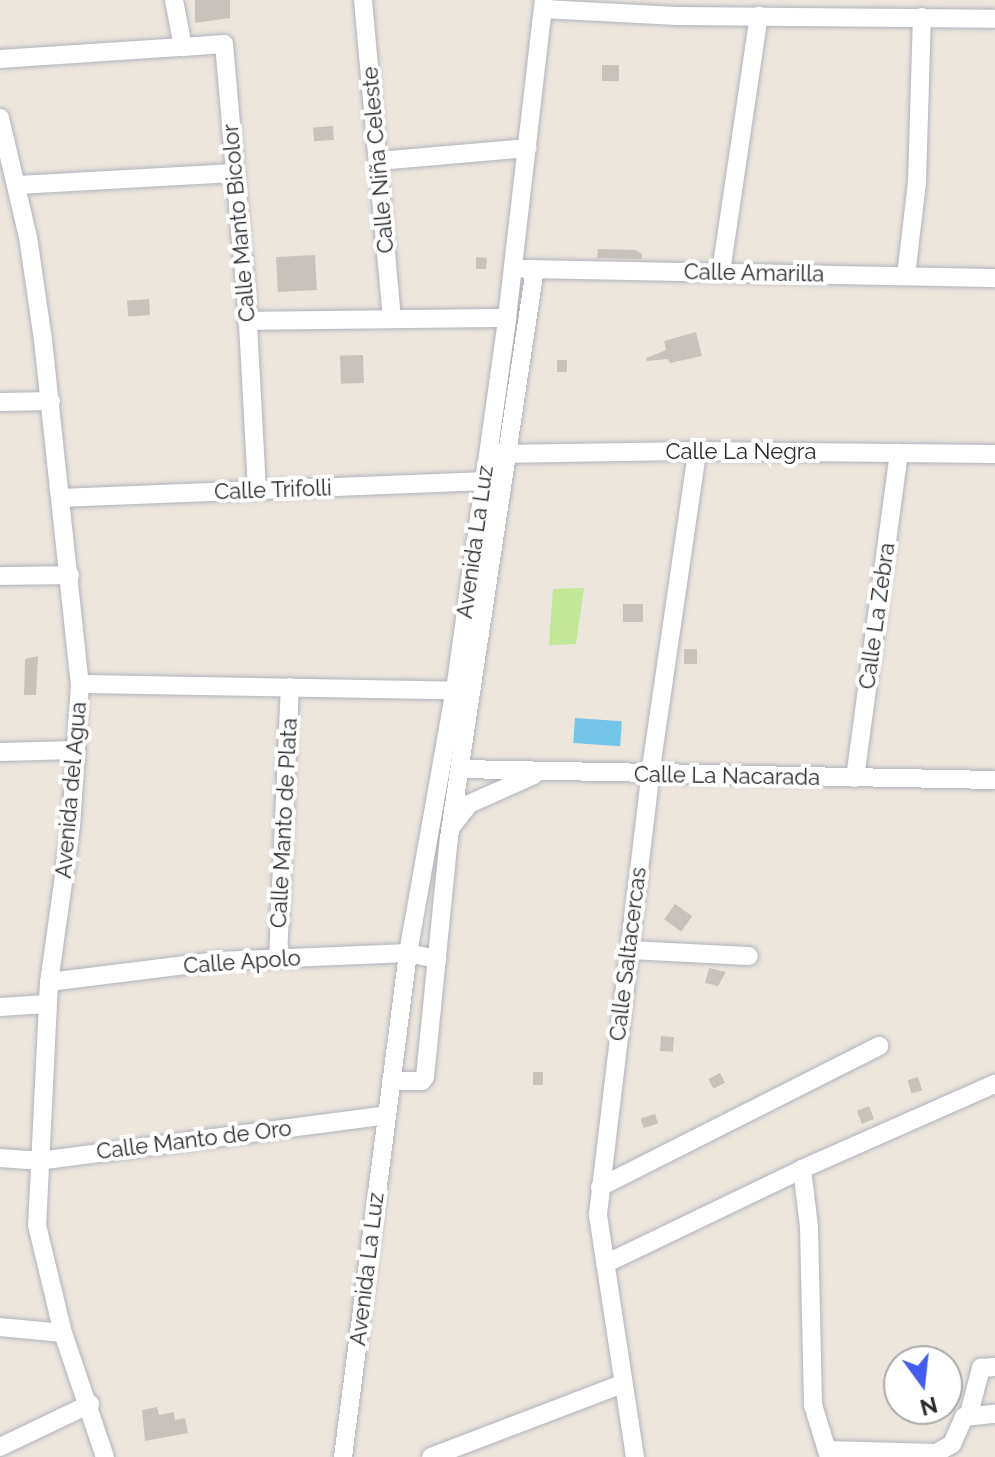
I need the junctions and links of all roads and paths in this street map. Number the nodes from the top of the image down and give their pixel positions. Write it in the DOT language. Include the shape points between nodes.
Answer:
graph roads {
  1 [pos="174,0"];
  2 [pos="363,0"];
  3 [pos="543,5"];
  4 [pos="759,16"];
  5 [pos="922,17"];
  6 [pos="995,19"];
  7 [pos="183,47"];
  8 [pos="0,59"];
  9 [pos="0,118"];
  10 [pos="527,148"];
  11 [pos="379,161"];
  12 [pos="234,173"];
  13 [pos="18,185"];
  14 [pos="513,269"];
  15 [pos="535,269"];
  16 [pos="721,272"];
  17 [pos="906,276"];
  18 [pos="995,278"];
  19 [pos="507,318"];
  20 [pos="392,319"];
  21 [pos="247,321"];
  22 [pos="51,401"];
  23 [pos="0,402"];
  24 [pos="697,451"];
  25 [pos="899,453"];
  26 [pos="488,454"];
  27 [pos="509,454"];
  28 [pos="995,454"];
  29 [pos="484,481"];
  30 [pos="257,491"];
  31 [pos="62,498"];
  32 [pos="70,575"];
  33 [pos="0,576"];
  34 [pos="80,684"];
  35 [pos="290,687"];
  36 [pos="463,691"];
  37 [pos="76,750"];
  38 [pos="0,752"];
  39 [pos="460,769"];
  40 [pos="544,771"];
  41 [pos="650,775"];
  42 [pos="855,778"];
  43 [pos="995,780"];
  44 [pos="450,833"];
  45 [pos="425,859"];
  46 [pos="629,950"];
  47 [pos="408,953"];
  48 [pos="749,956"];
  49 [pos="278,959"];
  50 [pos="437,959"];
  51 [pos="49,982"];
  52 [pos="47,1004"];
  53 [pos="0,1007"];
  54 [pos="879,1046"];
  55 [pos="391,1081"];
  56 [pos="995,1084"];
  57 [pos="387,1115"];
  58 [pos="0,1158"];
  59 [pos="39,1161"];
  60 [pos="802,1169"];
  61 [pos="600,1187"];
  62 [pos="605,1264"];
  63 [pos="0,1327"];
  64 [pos="63,1333"];
  65 [pos="995,1367"];
  66 [pos="622,1384"];
  67 [pos="90,1404"];
  68 [pos="969,1414"];
  69 [pos="995,1414"];
  70 [pos="0,1447"];
  71 [pos="828,1454"];
  72 [pos="105,1457"];
  73 [pos="343,1457"];
  74 [pos="431,1457"];
  75 [pos="635,1457"];
  1 -- 7 [label="street"];
  2 -- 11 [label="street, Calle Niña Celeste"];
  3 -- 4 [label="street" via="677,16"];
  3 -- 10 [label="street, Avenida La Luz"];
  4 -- 5 [label="street"];
  4 -- 16 [label="street"];
  5 -- 6 [label="street"];
  5 -- 17 [label="street" via="917,183"];
  7 -- 8 [label="street"];
  7 -- 12 [label="street, Calle Manto Bicolor" via="224,44"];
  9 -- 13 [label="street, Avenida del Agua"];
  10 -- 11 [label="street"];
  10 -- 14 [label="street, Avenida La Luz"];
  11 -- 20 [label="street, Calle Niña Celeste"];
  12 -- 13 [label="street"];
  12 -- 21 [label="street, Calle Manto Bicolor"];
  13 -- 22 [label="street, Avenida del Agua"];
  14 -- 15 [label="street, Calle Amarilla"];
  14 -- 19 [label="street, Avenida La Luz"];
  15 -- 16 [label="street, Calle Amarilla"];
  15 -- 27 [label="street, Avenida La Luz"];
  16 -- 17 [label="street, Calle Amarilla"];
  17 -- 18 [label="street, Calle Amarilla"];
  19 -- 20 [label="street"];
  19 -- 26 [label="street, Avenida La Luz"];
  20 -- 21 [label="street"];
  21 -- 30 [label="street, Calle Manto Bicolor"];
  22 -- 23 [label="street"];
  22 -- 31 [label="street, Avenida del Agua"];
  24 -- 25 [label="street, Calle La Negra"];
  24 -- 27 [label="street, Calle La Negra"];
  24 -- 41 [label="street, Calle Saltacercas"];
  25 -- 28 [label="street, Calle La Negra"];
  25 -- 42 [label="street, Calle La Zebra"];
  26 -- 27 [label="street, Calle La Negra"];
  26 -- 29 [label="street, Avenida La Luz"];
  27 -- 36 [label="street, Avenida La Luz"];
  29 -- 30 [label="street, Calle Trifolli"];
  29 -- 36 [label="street, Avenida La Luz"];
  30 -- 31 [label="street, Calle Trifolli"];
  31 -- 32 [label="street, Avenida del Agua"];
  32 -- 33 [label="street"];
  32 -- 34 [label="street, Avenida del Agua"];
  34 -- 35 [label="street"];
  34 -- 37 [label="street, Avenida del Agua"];
  35 -- 36 [label="street"];
  35 -- 49 [label="street, Calle Manto de Plata"];
  36 -- 39 [label="street, Avenida La Luz"];
  36 -- 45 [label="street, Avenida La Luz"];
  37 -- 38 [label="street"];
  37 -- 51 [label="street, Avenida del Agua"];
  39 -- 40 [label="street, Calle La Nacarada"];
  39 -- 44 [label="street, Avenida La Luz"];
  40 -- 41 [label="street, Calle La Nacarada"];
  40 -- 44 [label="street" via="469,804"];
  41 -- 42 [label="street, Calle La Nacarada"];
  41 -- 46 [label="street, Calle Saltacercas"];
  42 -- 43 [label="street, Calle La Nacarada"];
  44 -- 45 [label="street"];
  44 -- 50 [label="street, Avenida La Luz"];
  45 -- 47 [label="street, Avenida La Luz"];
  46 -- 48 [label="street"];
  46 -- 61 [label="street, Calle Saltacercas"];
  47 -- 49 [label="street, Calle Apolo"];
  47 -- 50 [label="street, Calle Apolo"];
  47 -- 55 [label="street, Avenida La Luz"];
  49 -- 51 [label="street, Calle Apolo" via="218,961"];
  50 -- 55 [label="street, Avenida La Luz" via="425,1077"];
  51 -- 52 [label="street, Avenida del Agua"];
  52 -- 53 [label="street"];
  52 -- 59 [label="street, Avenida del Agua"];
  54 -- 61 [label="street"];
  55 -- 57 [label="street, Avenida La Luz"];
  56 -- 60 [label="street"];
  57 -- 59 [label="street, Calle Manto de Oro"];
  57 -- 73 [label="street, Avenida La Luz"];
  58 -- 59 [label="street, Calle Manto de Oro"];
  59 -- 64 [label="street, Avenida del Agua" via="38,1240"];
  60 -- 62 [label="street"];
  60 -- 71 [label="street" via="809,1227 813,1405"];
  61 -- 62 [label="street, Calle Saltacercas"];
  62 -- 66 [label="street, Calle Saltacercas"];
  63 -- 64 [label="street"];
  64 -- 67 [label="street, Avenida del Agua"];
  65 -- 68 [label="street" via="981,1368"];
  66 -- 74 [label="street"];
  66 -- 75 [label="street, Calle Saltacercas"];
  67 -- 70 [label="street"];
  67 -- 72 [label="street, Avenida del Agua"];
  68 -- 69 [label="street"];
  68 -- 71 [label="street" via="952,1444 936,1453"];
}
